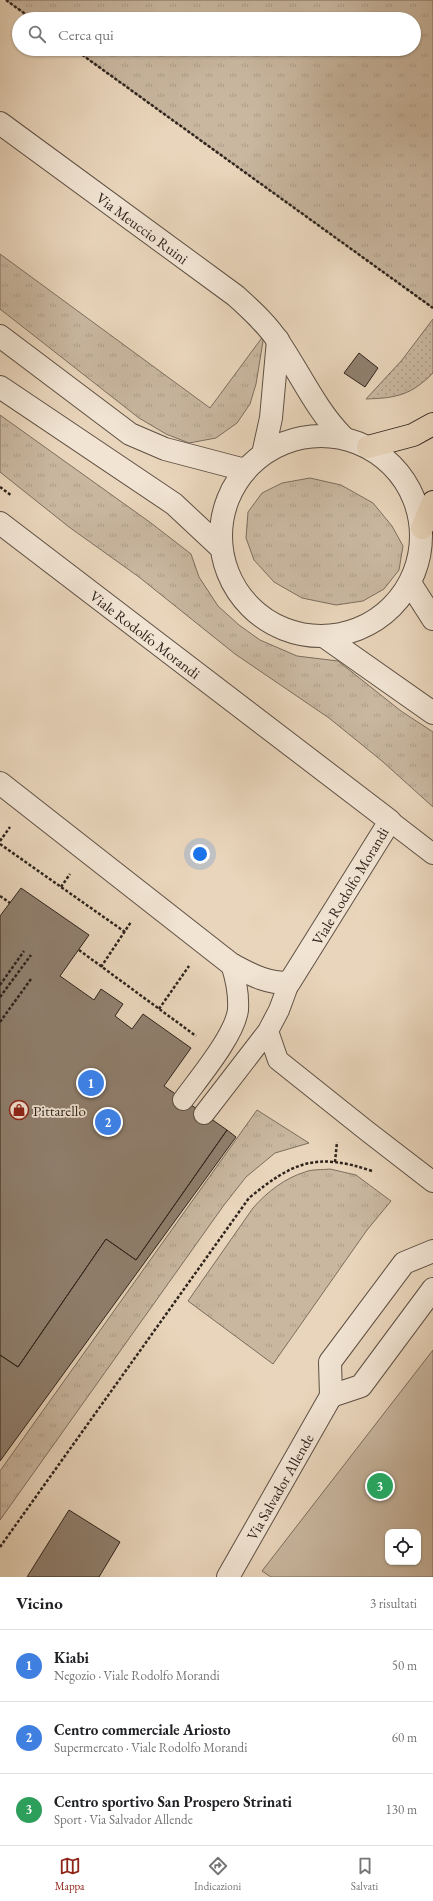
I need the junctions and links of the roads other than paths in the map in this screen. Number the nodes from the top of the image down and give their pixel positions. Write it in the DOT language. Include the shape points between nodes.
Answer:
graph roads {
  1 [pos="0,123"];
  2 [pos="0,336"];
  3 [pos="278,340"];
  4 [pos="0,386"];
  5 [pos="433,424"];
  6 [pos="343,437"];
  7 [pos="368,447"];
  8 [pos="263,454"];
  9 [pos="245,470"];
  10 [pos="433,502"];
  11 [pos="0,522"];
  12 [pos="422,528"];
  13 [pos="221,548"];
  14 [pos="410,583"];
  15 [pos="433,619"];
  16 [pos="325,637"];
  17 [pos="433,713"];
  18 [pos="0,783"];
  19 [pos="390,821"];
  20 [pos="433,854"];
  21 [pos="232,964"];
  22 [pos="289,984"];
  23 [pos="268,1031"];
  24 [pos="183,1100"];
  25 [pos="204,1114"];
  26 [pos="433,1182"];
  27 [pos="433,1251"];
  28 [pos="433,1289"];
  29 [pos="331,1396"];
  30 [pos="228,1577"];
  1 -- 3 [label="street, Via Meuccio Ruini" via="236,296 258,316"];
  2 -- 9 [label="street" via="130,434 165,449"];
  3 -- 6 [label="street, Via Meuccio Ruini" via="331,425"];
  3 -- 8 [label="street" via="271,418"];
  4 -- 13 [label="street" via="174,504"];
  5 -- 7 [label="highway" via="413,435"];
  6 -- 7 [label="street"];
  6 -- 8 [label="street" via="315,435 288,441"];
  7 -- 12 [label="street" via="389,461 406,480 416,503"];
  8 -- 9 [label="street"];
  9 -- 13 [label="street" via="233,488 226,507 221,528"];
  10 -- 12 [label="highway"];
  11 -- 19 [label="street, Viale Rodolfo Morandi"];
  12 -- 14 [label="street" via="418,566"];
  13 -- 16 [label="street" via="228,573 240,595 256,613 277,627 301,635"];
  14 -- 15 [label="street"];
  14 -- 16 [label="street" via="395,605 375,622 351,632"];
  16 -- 17 [label="street"];
  18 -- 21 [label="street"];
  19 -- 20 [label="lane"];
  19 -- 22 [label="street, Viale Rodolfo Morandi"];
  21 -- 22 [label="street" via="260,980"];
  21 -- 24 [label="lane" via="238,989 238,1011 229,1034"];
  22 -- 23 [label="lane"];
  23 -- 25 [label="lane"];
  23 -- 26 [label="lane" via="278,1060"];
  27 -- 29 [label="street" via="404,1263 330,1362"];
  28 -- 29 [label="street" via="362,1386"];
  29 -- 30 [label="street, Via Salvador Allende"];
}
